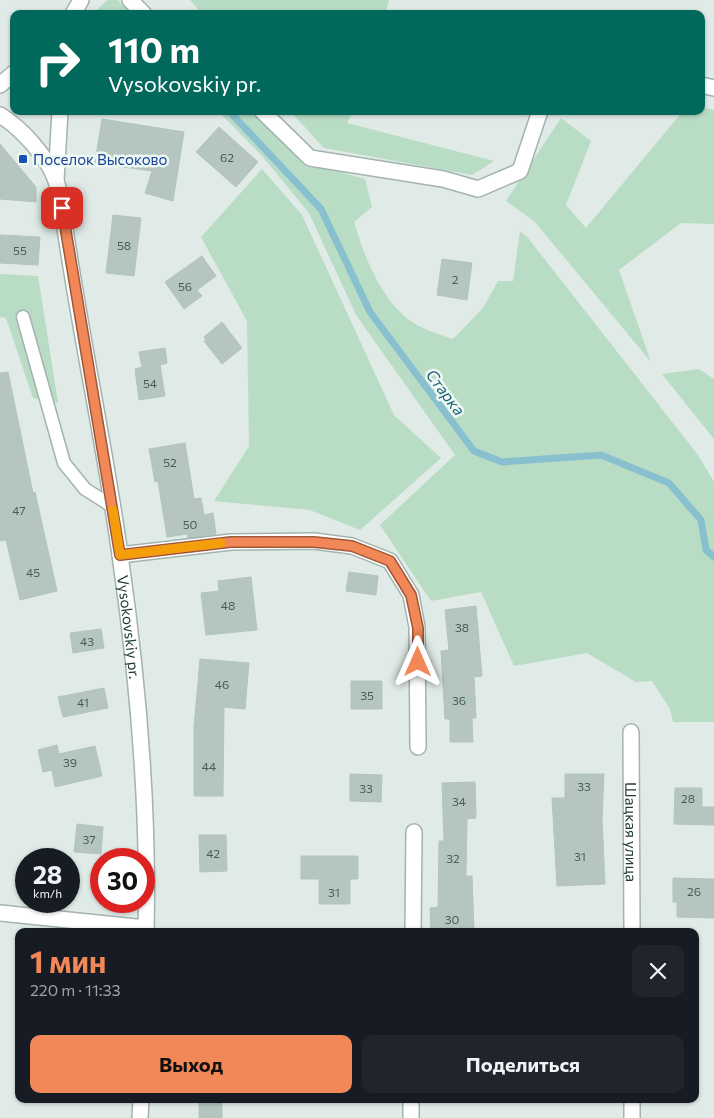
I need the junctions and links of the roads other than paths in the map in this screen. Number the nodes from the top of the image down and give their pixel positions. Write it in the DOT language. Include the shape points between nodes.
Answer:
graph roads {
  1 [pos="130,0"];
  2 [pos="140,10"];
  3 [pos="10,76"];
  4 [pos="0,85"];
  5 [pos="0,115"];
  6 [pos="60,115"];
  7 [pos="266,115"];
  8 [pos="539,115"];
  9 [pos="56,180"];
  10 [pos="23,317"];
  11 [pos="112,506"];
  12 [pos="120,555"];
  13 [pos="631,732"];
  14 [pos="418,748"];
  15 [pos="414,832"];
  16 [pos="0,913"];
  17 [pos="129,928"];
  18 [pos="146,928"];
  19 [pos="413,928"];
  20 [pos="632,928"];
  21 [pos="141,1103"];
  22 [pos="412,1103"];
  23 [pos="632,1103"];
  24 [pos="140,1118"];
  25 [pos="411,1118"];
  26 [pos="632,1118"];
  1 -- 2 [label="street"];
  3 -- 4 [label="street"];
  5 -- 9 [label="street" via="36,147"];
  6 -- 9 [label="street"];
  7 -- 8 [label="street" via="310,158 443,178 478,189 520,171"];
  9 -- 11 [label="street, Vysokovskiy pr."];
  10 -- 11 [label="lane" via="64,463 85,489"];
  11 -- 12 [label="street, Vysokovskiy pr."];
  12 -- 14 [label="street" via="231,542 314,542 352,546 390,561 411,595 418,628"];
  12 -- 18 [label="street, Vysokovskiy pr." via="138,702 145,796"];
  13 -- 20 [label="street, Шацкая улица"];
  15 -- 19 [label="street"];
  16 -- 17 [label="street"];
  21 -- 24 [label="street"];
  22 -- 25 [label="street"];
  23 -- 26 [label="street"];
}
